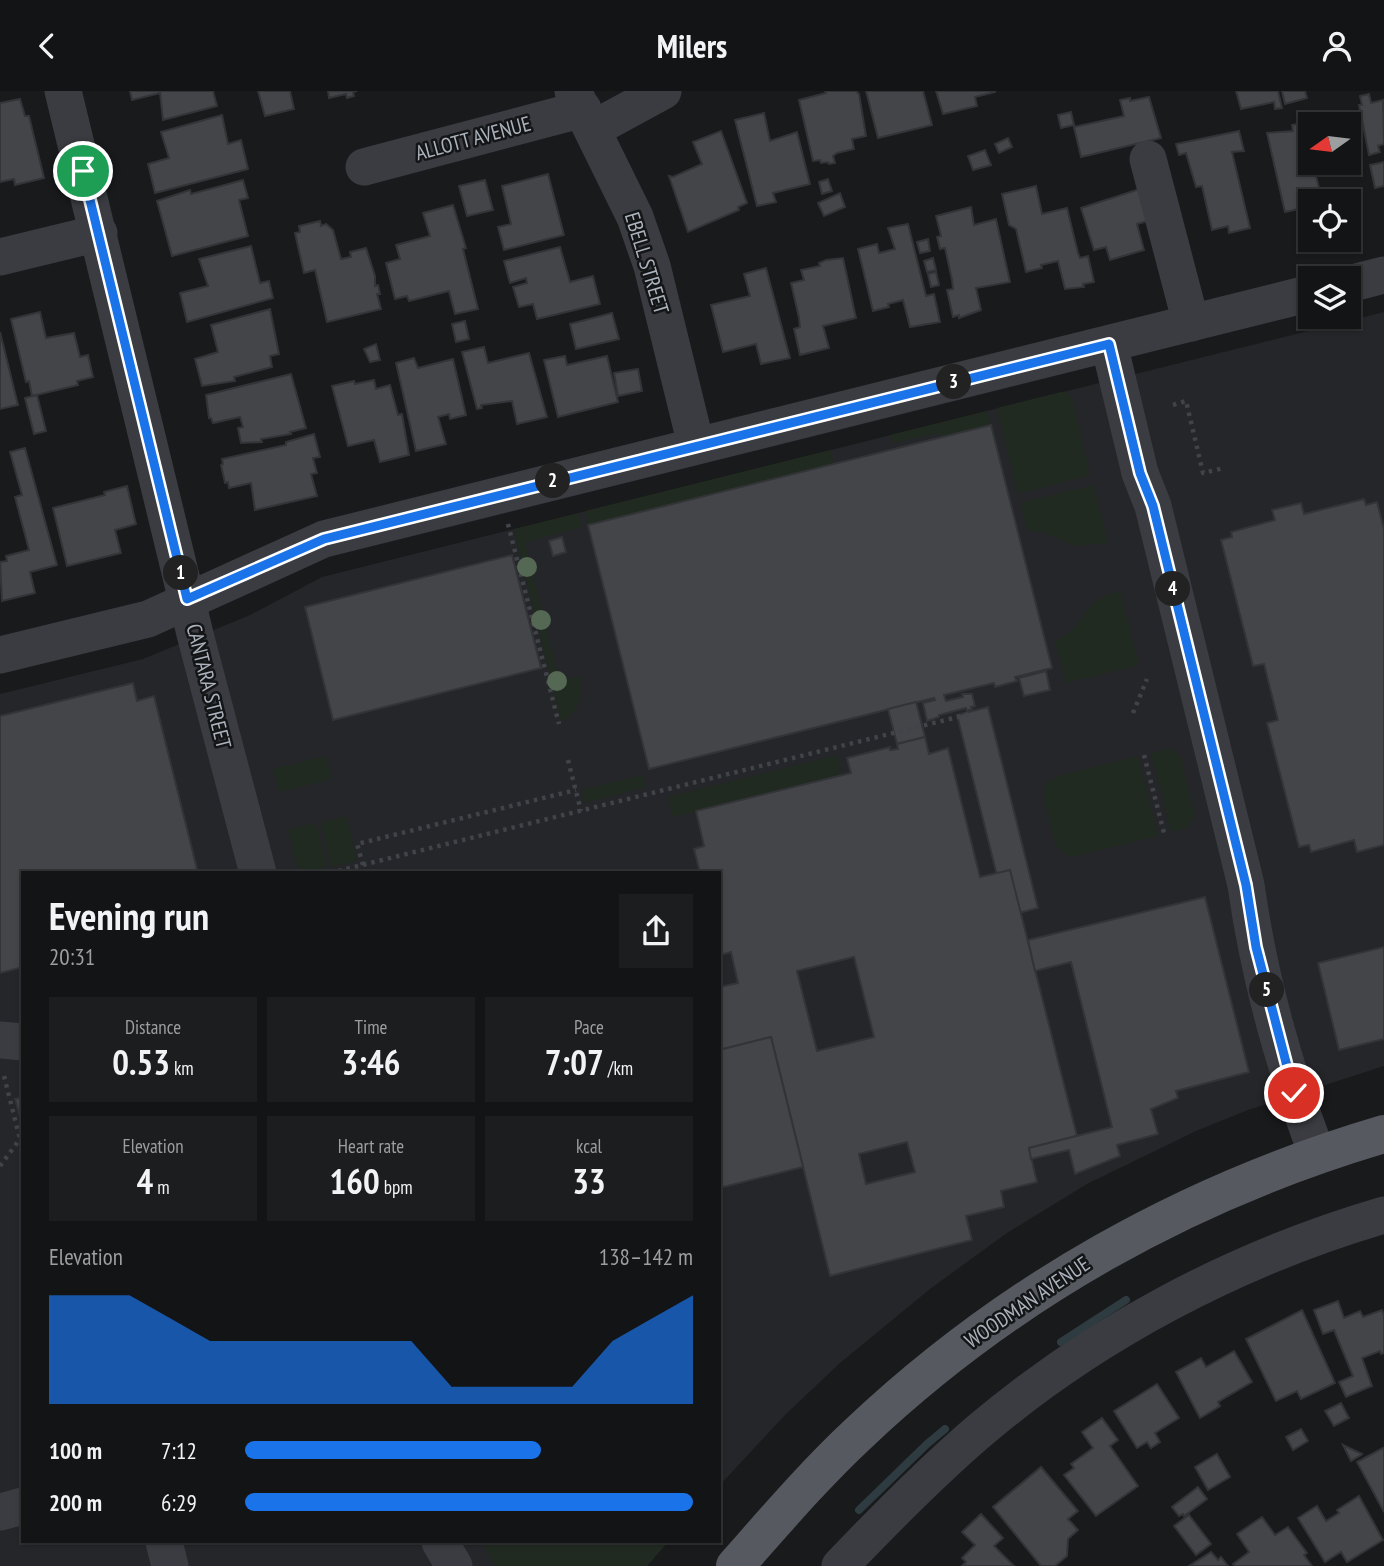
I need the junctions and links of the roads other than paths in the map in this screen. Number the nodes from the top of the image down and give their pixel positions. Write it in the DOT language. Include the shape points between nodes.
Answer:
graph roads {
  1 [pos="63,91"];
  2 [pos="663,91"];
  3 [pos="583,109"];
  4 [pos="1148,159"];
  5 [pos="364,167"];
  6 [pos="99,233"];
  7 [pos="0,257"];
  8 [pos="1384,275"];
  9 [pos="1361,281"];
  10 [pos="1298,296"];
  11 [pos="1191,323"];
  12 [pos="1109,344"];
  13 [pos="696,445"];
  14 [pos="187,599"];
  15 [pos="0,655"];
  16 [pos="257,871"];
  17 [pos="0,1040"];
  18 [pos="21,1042"];
  19 [pos="1384,1134"];
  20 [pos="1317,1154"];
  21 [pos="1384,1216"];
  22 [pos="21,1507"];
  23 [pos="0,1512"];
  24 [pos="164,1543"];
  25 [pos="441,1543"];
  26 [pos="170,1566"];
  27 [pos="454,1566"];
  28 [pos="734,1566"];
  29 [pos="840,1566"];
  1 -- 6 [label="street, CANTARA STREET"];
  2 -- 3 [label="street, ALLOTT AVENUE"];
  3 -- 5 [label="street, ALLOTT AVENUE"];
  3 -- 13 [label="street, EBELL STREET" via="635,217 652,266"];
  4 -- 11 [label="street"];
  6 -- 7 [label="street"];
  6 -- 14 [label="street, CANTARA STREET"];
  8 -- 9 [label="street"];
  10 -- 11 [label="street"];
  11 -- 12 [label="street"];
  12 -- 13 [label="street"];
  12 -- 20 [label="street" via="1102,399 1119,473 1153,506 1289,1079"];
  13 -- 14 [label="street" via="324,539"];
  14 -- 15 [label="street" via="148,619"];
  14 -- 16 [label="street, CANTARA STREET"];
  17 -- 18 [label="street"];
  19 -- 20 [label="main road, WOODMAN AVENUE"];
  20 -- 28 [label="main road, WOODMAN AVENUE" via="1136,1233 1000,1316 858,1434"];
  21 -- 29 [label="street" via="1329,1232 1224,1276 1103,1342 979,1431"];
  22 -- 23 [label="street"];
  24 -- 26 [label="street"];
  25 -- 27 [label="street"];
}
